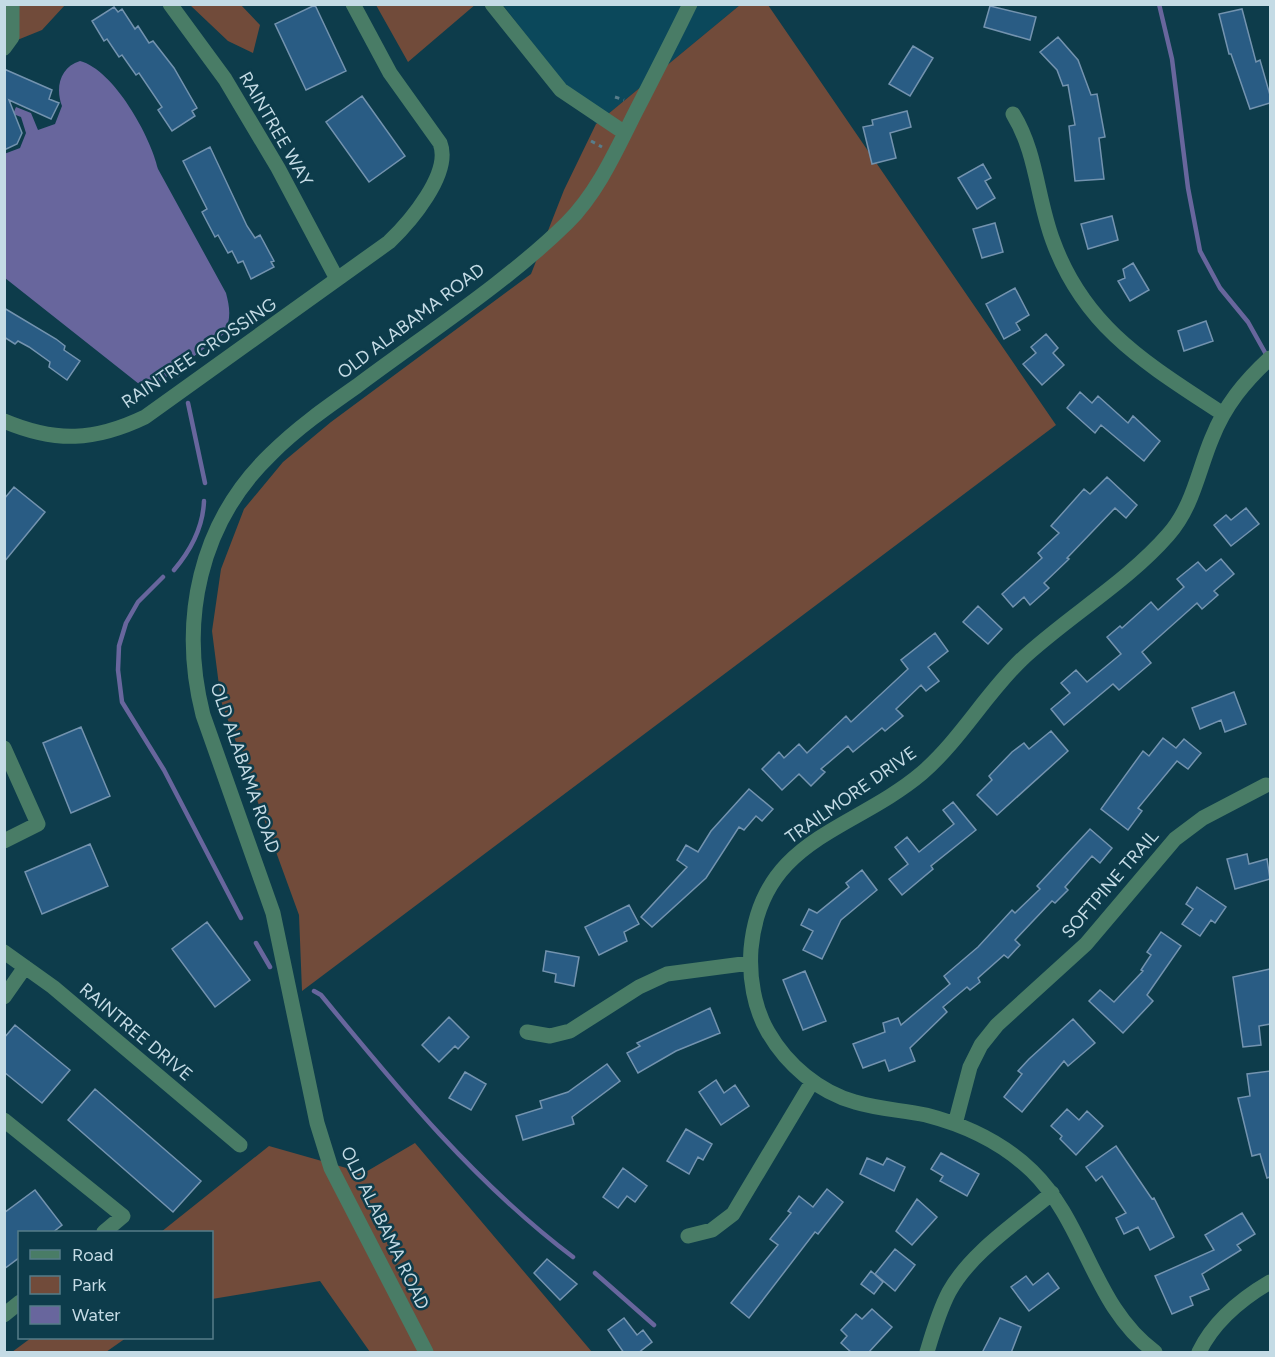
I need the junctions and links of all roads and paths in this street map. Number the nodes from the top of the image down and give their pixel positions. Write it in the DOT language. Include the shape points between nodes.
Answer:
graph roads {
  1 [pos="12,4"];
  2 [pos="170,4"];
  3 [pos="353,4"];
  4 [pos="492,4"];
  5 [pos="690,4"];
  6 [pos="4,48"];
  7 [pos="1013,114"];
  8 [pos="625,133"];
  9 [pos="337,279"];
  10 [pos="1270,358"];
  11 [pos="1223,414"];
  12 [pos="4,421"];
  13 [pos="4,748"];
  14 [pos="1266,785"];
  15 [pos="4,841"];
  16 [pos="4,952"];
  17 [pos="750,963"];
  18 [pos="25,967"];
  19 [pos="4,997"];
  20 [pos="527,1032"];
  21 [pos="812,1082"];
  22 [pos="4,1120"];
  23 [pos="955,1124"];
  24 [pos="240,1145"];
  25 [pos="1052,1193"];
  26 [pos="106,1231"];
  27 [pos="688,1236"];
  28 [pos="1270,1282"];
  29 [pos="18,1304"];
  30 [pos="4,1315"];
  31 [pos="426,1353"];
  32 [pos="927,1353"];
  33 [pos="1155,1353"];
  34 [pos="1199,1353"];
  1 -- 6 [label="street" via="12,36"];
  2 -- 9 [label="street, RAINTREE WAY" via="225,79"];
  3 -- 9 [label="street, RAINTREE CROSSING" via="378,54 444,153 441,166 409,222 389,242"];
  4 -- 8 [label="street" via="561,90"];
  5 -- 8 [label="street, OLD ALABAMA ROAD"];
  7 -- 11 [label="street" via="1029,144 1053,241 1085,302 1135,355"];
  8 -- 31 [label="street, OLD ALABAMA ROAD" via="588,198 543,245 311,420 263,462 231,503 216,530 195,595 192,637 196,688 273,913 323,1146 340,1188"];
  9 -- 12 [label="street, RAINTREE CROSSING" via="145,417 120,429 71,438 48,436"];
  10 -- 11 [label="street, TRAILMORE DRIVE" via="1243,384"];
  11 -- 17 [label="street, TRAILMORE DRIVE" via="1192,498 1168,535 1022,660 921,773 892,795 817,837 793,857 775,879 761,906"];
  13 -- 15 [label="street" via="38,824"];
  14 -- 23 [label="street, SOFTPINE TRAIL" via="1203,818 1175,839 1086,944 997,1025 970,1067"];
  16 -- 18 [label="street, RAINTREE DRIVE"];
  17 -- 20 [label="street" via="667,974 570,1031 550,1036"];
  17 -- 21 [label="street, TRAILMORE DRIVE" via="754,997 767,1030 786,1058"];
  18 -- 19 [label="street"];
  18 -- 24 [label="street, RAINTREE DRIVE"];
  21 -- 23 [label="street, TRAILMORE DRIVE" via="856,1103"];
  21 -- 27 [label="street" via="733,1214 712,1230"];
  22 -- 26 [label="street" via="123,1216"];
  23 -- 25 [label="street, TRAILMORE DRIVE" via="1010,1152"];
  25 -- 32 [label="street" via="976,1258 950,1290"];
  25 -- 33 [label="street, TRAILMORE DRIVE" via="1119,1317"];
  28 -- 34 [label="street" via="1232,1309"];
  29 -- 30 [label="street"];
}
